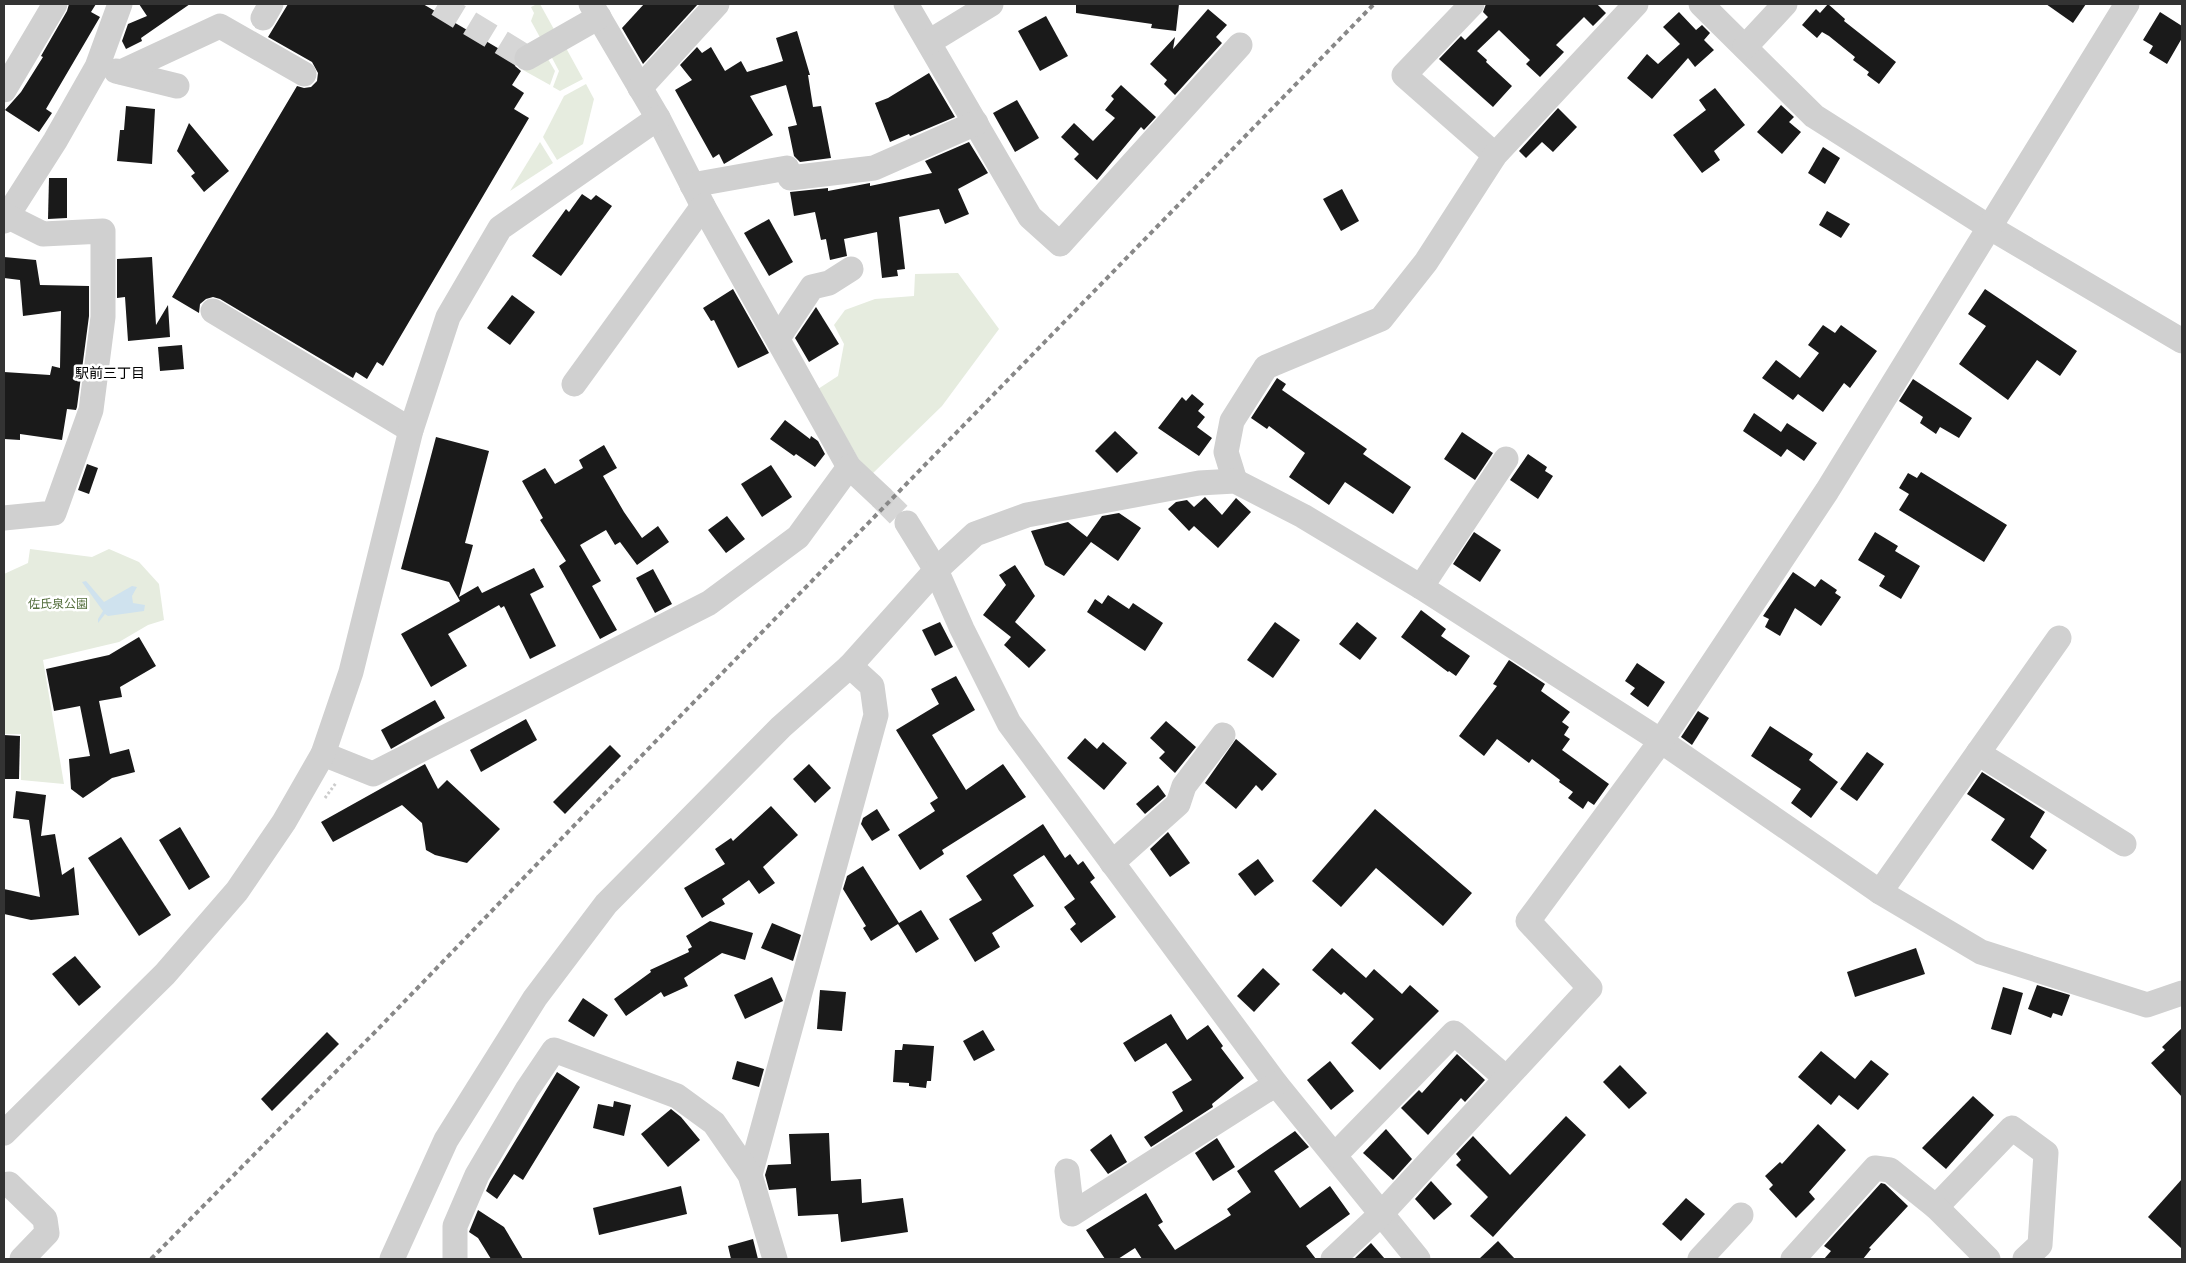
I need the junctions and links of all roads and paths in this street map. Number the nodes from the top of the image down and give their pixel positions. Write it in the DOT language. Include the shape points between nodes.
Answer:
graph roads {
  1 [pos="55,4"];
  2 [pos="120,4"];
  3 [pos="716,4"];
  4 [pos="906,4"];
  5 [pos="990,4"];
  6 [pos="1472,4"];
  7 [pos="1636,4"];
  8 [pos="1701,4"];
  9 [pos="1785,4"];
  10 [pos="2127,4"];
  11 [pos="595,10"];
  12 [pos="929,42"];
  13 [pos="1240,46"];
  14 [pos="1745,47"];
  15 [pos="528,58"];
  16 [pos="96,67"];
  17 [pos="121,72"];
  18 [pos="304,74"];
  19 [pos="177,86"];
  20 [pos="640,88"];
  21 [pos="4,90"];
  22 [pos="658,118"];
  23 [pos="976,123"];
  24 [pos="1495,155"];
  25 [pos="697,196"];
  26 [pos="5,218"];
  27 [pos="1989,226"];
  28 [pos="851,268"];
  29 [pos="213,311"];
  30 [pos="778,338"];
  31 [pos="2182,341"];
  32 [pos="574,384"];
  33 [pos="410,430"];
  34 [pos="1506,459"];
  35 [pos="849,467"];
  36 [pos="1235,481"];
  37 [pos="881,498"];
  38 [pos="4,518"];
  39 [pos="907,523"];
  40 [pos="936,570"];
  41 [pos="1421,587"];
  42 [pos="2059,638"];
  43 [pos="850,666"];
  44 [pos="1223,735"];
  45 [pos="1661,741"];
  46 [pos="1978,753"];
  47 [pos="323,754"];
  48 [pos="2124,844"];
  49 [pos="1112,863"];
  50 [pos="1880,892"];
  51 [pos="2182,993"];
  52 [pos="1506,1078"];
  53 [pos="1276,1084"];
  54 [pos="4,1132"];
  55 [pos="1335,1156"];
  56 [pos="1067,1171"];
  57 [pos="750,1175"];
  58 [pos="4,1185"];
  59 [pos="1936,1207"];
  60 [pos="1381,1214"];
  61 [pos="1741,1215"];
  62 [pos="22,1259"];
  63 [pos="392,1259"];
  64 [pos="455,1259"];
  65 [pos="775,1259"];
  66 [pos="1333,1259"];
  67 [pos="1418,1259"];
  68 [pos="1700,1259"];
  69 [pos="1792,1259"];
  70 [pos="1988,1259"];
  71 [pos="2025,1259"];
  1 -- 21 [label="street"];
  2 -- 16 [label="street"];
  3 -- 20 [label="street"];
  4 -- 12 [label="street"];
  5 -- 12 [label="street"];
  6 -- 24 [label="street" via="1404,74"];
  7 -- 24 [label="street"];
  8 -- 14 [label="street"];
  9 -- 14 [label="street"];
  10 -- 27 [label="street"];
  11 -- 15 [label="street"];
  11 -- 20 [label="street"];
  12 -- 23 [label="street"];
  13 -- 23 [label="street" via="1060,244 1030,217"];
  14 -- 27 [label="street" via="1814,116"];
  16 -- 17 [label="street"];
  16 -- 26 [label="street" via="55,141"];
  17 -- 18 [label="street" via="220,26"];
  17 -- 19 [label="street"];
  20 -- 22 [label="street"];
  22 -- 25 [label="street"];
  22 -- 33 [label="street" via="500,228 448,317"];
  23 -- 25 [label="street" via="874,168 790,178 787,168"];
  24 -- 36 [label="street" via="1426,262 1381,319 1266,367 1232,421 1226,452"];
  25 -- 30 [label="street"];
  25 -- 32 [label="street"];
  26 -- 38 [label="street" via="43,234 103,231 103,317 91,410 54,513"];
  27 -- 31 [label="street"];
  27 -- 45 [label="street" via="1827,491"];
  28 -- 30 [label="street" via="829,283 812,287"];
  29 -- 33 [label="street"];
  30 -- 35 [label="street"];
  33 -- 47 [label="street" via="351,672"];
  34 -- 41 [label="street"];
  35 -- 37 [label="street"];
  35 -- 47 [label="street" via="798,537 708,603 373,774"];
  36 -- 40 [label="street" via="1200,483 1027,515 974,534"];
  36 -- 41 [label="street" via="1303,516"];
  39 -- 40 [label="street"];
  40 -- 43 [label="street"];
  40 -- 49 [label="street" via="1009,723"];
  41 -- 45 [label="street"];
  42 -- 46 [label="street"];
  43 -- 57 [label="street" via="872,686 876,715"];
  43 -- 63 [label="street" via="781,727 606,904 535,998 446,1140"];
  44 -- 49 [label="street" via="1184,786 1178,804"];
  45 -- 50 [label="street"];
  45 -- 52 [label="street" via="1528,921 1590,988"];
  46 -- 48 [label="street"];
  46 -- 50 [label="street"];
  47 -- 54 [label="street" via="284,822 237,891 165,974"];
  49 -- 53 [label="street"];
  50 -- 51 [label="street" via="1982,952 2147,1005"];
  52 -- 55 [label="street" via="1454,1033"];
  52 -- 60 [label="street"];
  53 -- 55 [label="street"];
  53 -- 56 [label="street" via="1072,1214"];
  55 -- 60 [label="street"];
  57 -- 64 [label="street" via="714,1123 677,1096 554,1050 477,1175 455,1226"];
  57 -- 65 [label="street"];
  58 -- 62 [label="street" via="9,1184 45,1219 47,1233"];
  59 -- 69 [label="street" via="1890,1170 1875,1168"];
  59 -- 70 [label="street"];
  59 -- 71 [label="street" via="2012,1128 2046,1153 2040,1246"];
  60 -- 66 [label="street"];
  60 -- 67 [label="street"];
  61 -- 68 [label="street"];
}
